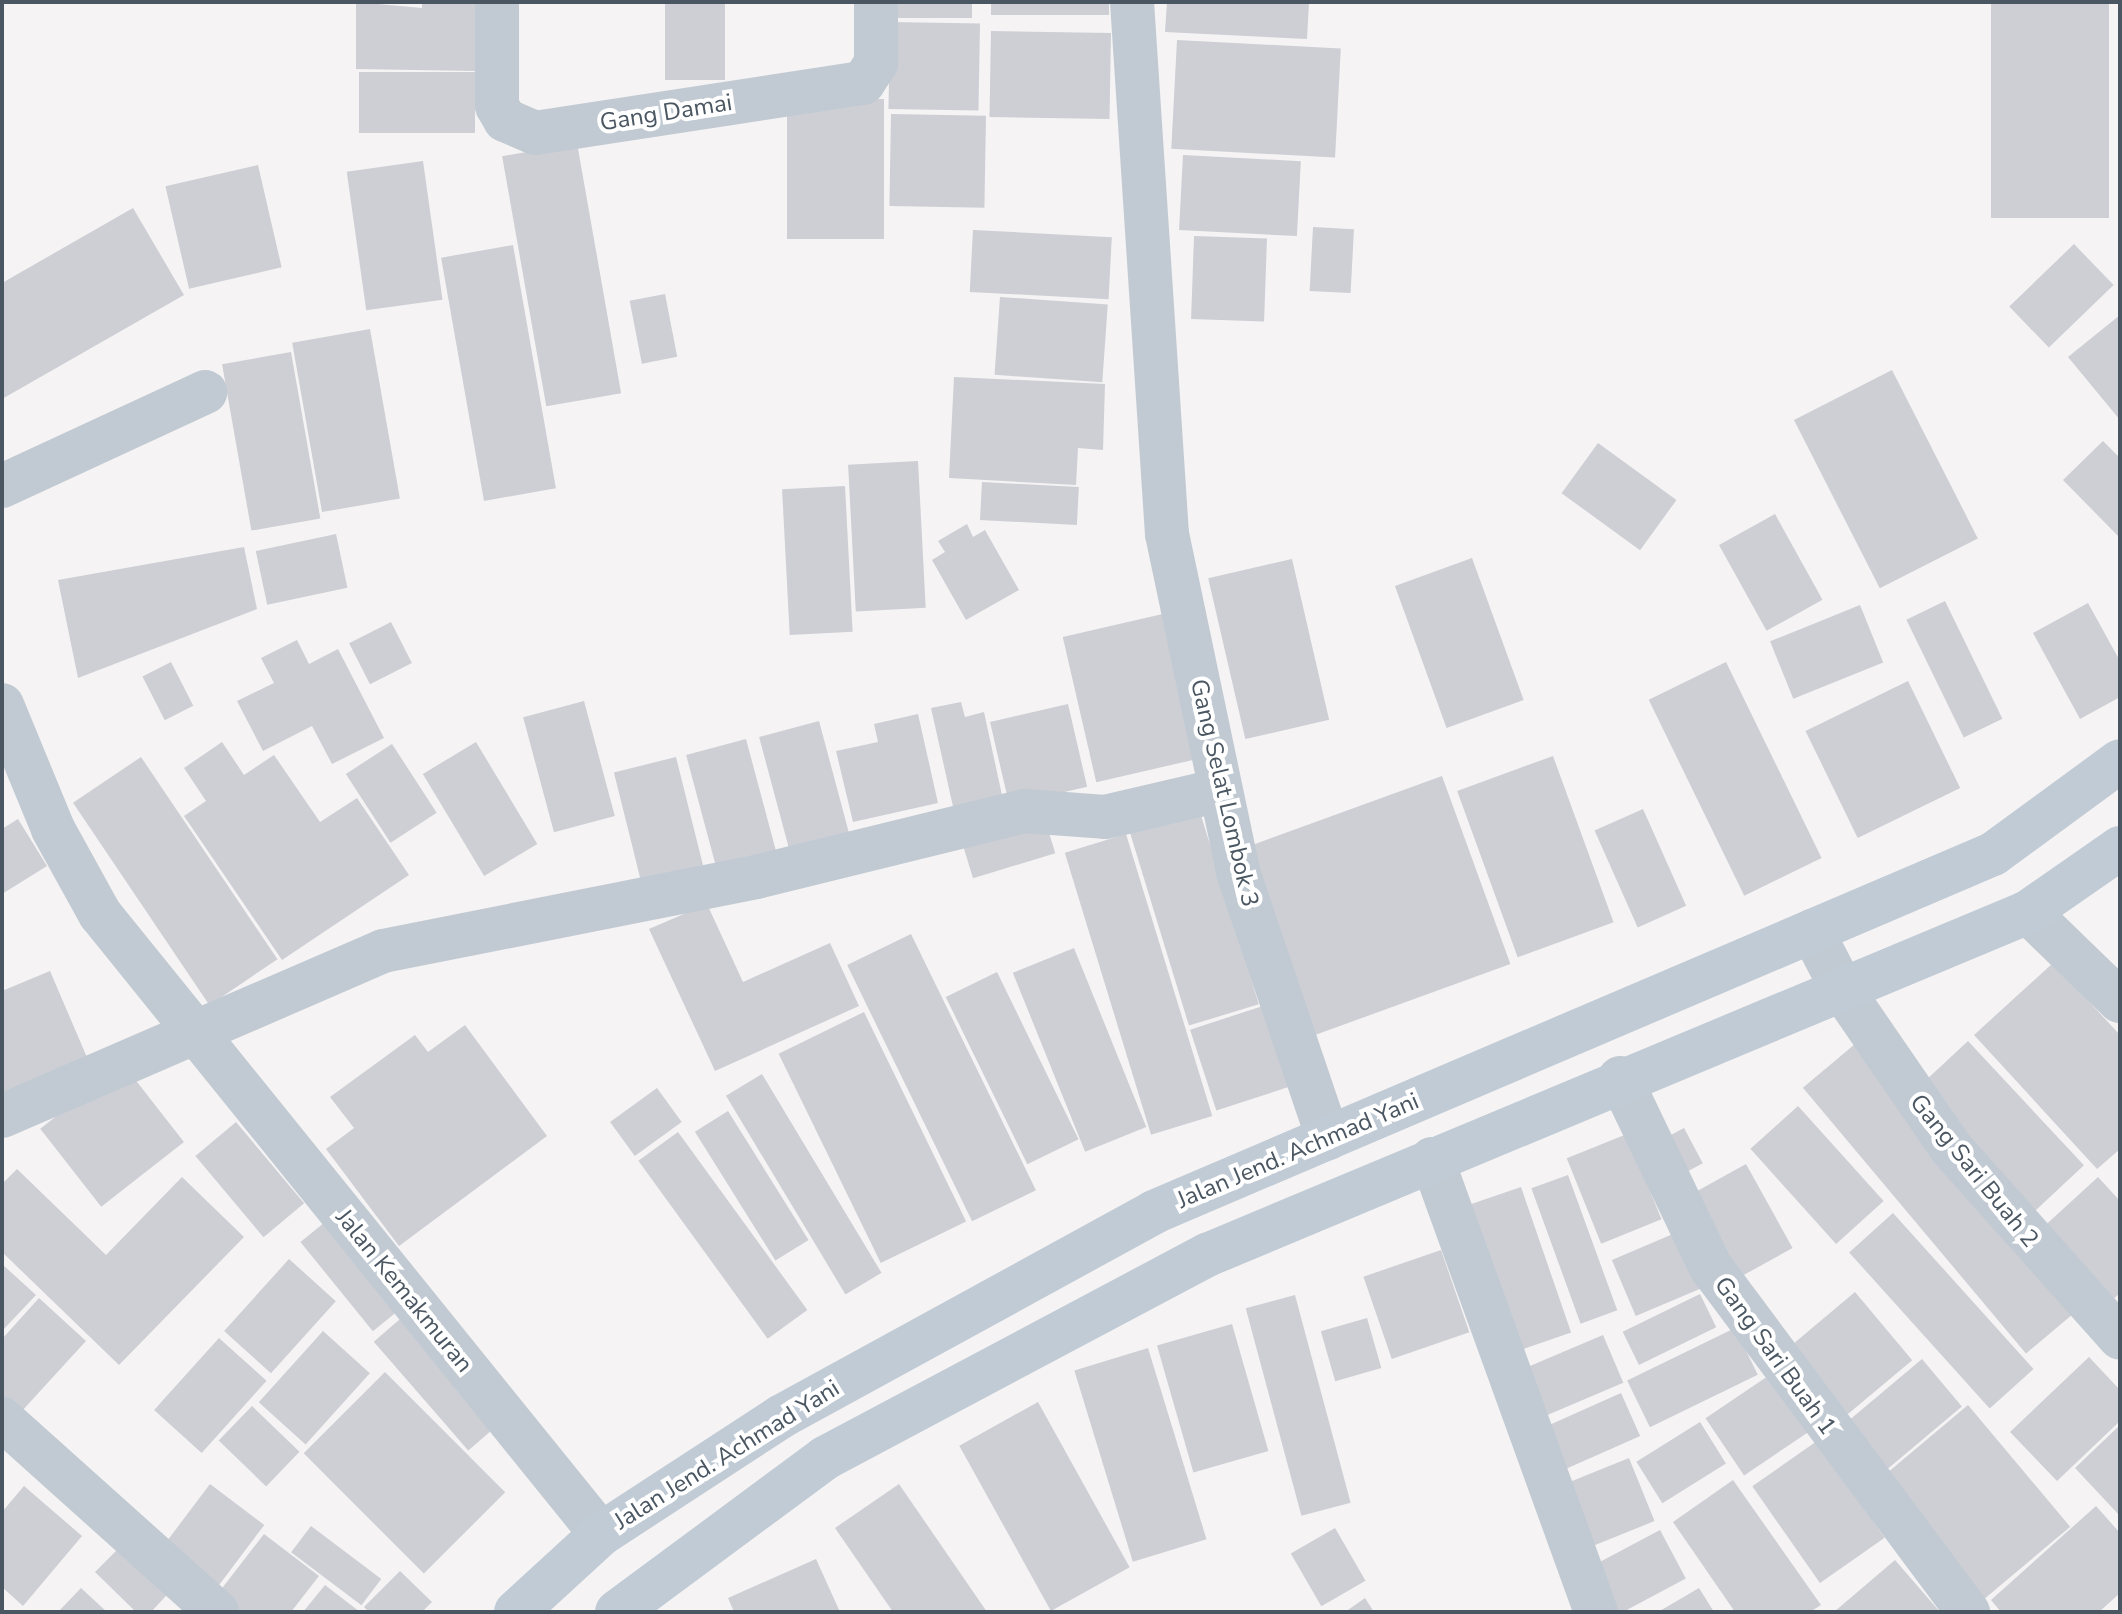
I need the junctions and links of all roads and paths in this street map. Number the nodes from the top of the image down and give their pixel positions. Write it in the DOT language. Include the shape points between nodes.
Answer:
graph roads {
  1 [pos="497,2"];
  2 [pos="876,2"];
  3 [pos="1132,2"];
  4 [pos="205,392"];
  5 [pos="2,486"];
  6 [pos="2,705"];
  7 [pos="2120,761"];
  8 [pos="1220,790"];
  9 [pos="2120,848"];
  10 [pos="2028,912"];
  11 [pos="1812,931"];
  12 [pos="1843,991"];
  13 [pos="2120,1001"];
  14 [pos="200,1040"];
  15 [pos="1620,1078"];
  16 [pos="2,1116"];
  17 [pos="1328,1138"];
  18 [pos="1432,1159"];
  19 [pos="2120,1338"];
  20 [pos="2,1419"];
  21 [pos="601,1534"];
  22 [pos="217,1612"];
  23 [pos="516,1612"];
  24 [pos="617,1612"];
  25 [pos="1596,1612"];
  26 [pos="1968,1612"];
  1 -- 2 [label="street, Gang Damai" via="497,106 505,120 535,133 863,83 876,63"];
  3 -- 8 [label="street, Gang Selat Lombok 3" via="1166,518"];
  4 -- 5 [label="street"];
  6 -- 14 [label="street, Jalan Kemakmuran" via="53,829 100,914"];
  7 -- 11 [label="street, Jalan Jend. Achmad Yani" via="1993,854"];
  8 -- 14 [label="street" via="1105,817 1024,811 756,877 432,939 314,976"];
  8 -- 17 [label="street, Gang Selat Lombok 3" via="1238,872"];
  9 -- 10 [label="street"];
  10 -- 12 [label="street"];
  10 -- 13 [label="street"];
  11 -- 12 [label="street, Gang Sari Buah 2"];
  11 -- 17 [label="street, Jalan Jend. Achmad Yani"];
  12 -- 15 [label="street"];
  12 -- 19 [label="street, Gang Sari Buah 2" via="1959,1158"];
  14 -- 16 [label="street"];
  14 -- 21 [label="street, Jalan Kemakmuran"];
  15 -- 18 [label="street"];
  15 -- 26 [label="street, Gang Sari Buah 1" via="1710,1266"];
  17 -- 21 [label="street, Jalan Jend. Achmad Yani" via="1154,1212 782,1416"];
  18 -- 24 [label="street" via="1207,1255 825,1458"];
  18 -- 25 [label="street"];
  20 -- 22 [label="street"];
  21 -- 23 [label="street, Jalan Jend. Achmad Yani"];
}
